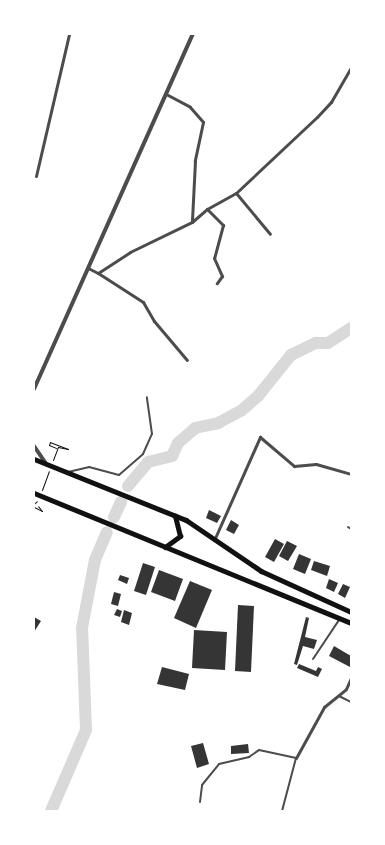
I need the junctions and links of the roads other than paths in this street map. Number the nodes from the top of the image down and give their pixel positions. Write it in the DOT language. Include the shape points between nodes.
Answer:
graph roads {
  1 [pos="69,34"];
  2 [pos="193,34"];
  3 [pos="351,68"];
  4 [pos="166,94"];
  5 [pos="36,176"];
  6 [pos="236,193"];
  7 [pos="207,209"];
  8 [pos="192,222"];
  9 [pos="270,234"];
  10 [pos="88,268"];
  11 [pos="98,273"];
  12 [pos="217,283"];
  13 [pos="187,360"];
  14 [pos="34,390"];
  15 [pos="147,397"];
  16 [pos="34,446"];
  17 [pos="34,459"];
  18 [pos="46,464"];
  19 [pos="68,472"];
  20 [pos="351,474"];
  21 [pos="34,493"];
  22 [pos="175,515"];
  23 [pos="348,527"];
  24 [pos="351,529"];
  25 [pos="215,538"];
  26 [pos="164,548"];
  27 [pos="351,612"];
  28 [pos="340,618"];
  29 [pos="351,623"];
  30 [pos="313,659"];
  31 [pos="351,678"];
  32 [pos="339,696"];
  33 [pos="351,702"];
  34 [pos="296,758"];
  35 [pos="200,802"];
  36 [pos="282,811"];
  1 -- 5 [label="street"];
  2 -- 4 [label="street"];
  3 -- 6 [label="street" via="331,102 295,141"];
  4 -- 8 [label="street" via="190,107 203,122 195,161"];
  4 -- 10 [label="street"];
  6 -- 7 [label="street"];
  6 -- 9 [label="street"];
  7 -- 8 [label="street"];
  7 -- 12 [label="street" via="223,225 214,258 222,276"];
  8 -- 11 [label="street" via="130,252"];
  10 -- 11 [label="street"];
  10 -- 14 [label="street"];
  11 -- 13 [label="street" via="143,302 154,321"];
  15 -- 19 [label="lane" via="152,434 143,454 128,469 116,476 89,467"];
  16 -- 18 [label="street"];
  17 -- 18 [label="main road"];
  18 -- 19 [label="main road"];
  19 -- 22 [label="main road"];
  20 -- 25 [label="street" via="316,464 294,466 260,437"];
  21 -- 26 [label="main road"];
  22 -- 25 [label="main road"];
  22 -- 26 [label="main road" via="180,536"];
  23 -- 24 [label="lane"];
  25 -- 27 [label="main road" via="268,576"];
  26 -- 28 [label="main road"];
  28 -- 29 [label="main road"];
  28 -- 30 [label="lane" via="324,647"];
  31 -- 32 [label="street"];
  32 -- 33 [label="lane"];
  32 -- 34 [label="street" via="324,707"];
  34 -- 35 [label="lane" via="259,750 249,757 219,764 202,785"];
  34 -- 36 [label="lane"];
}
